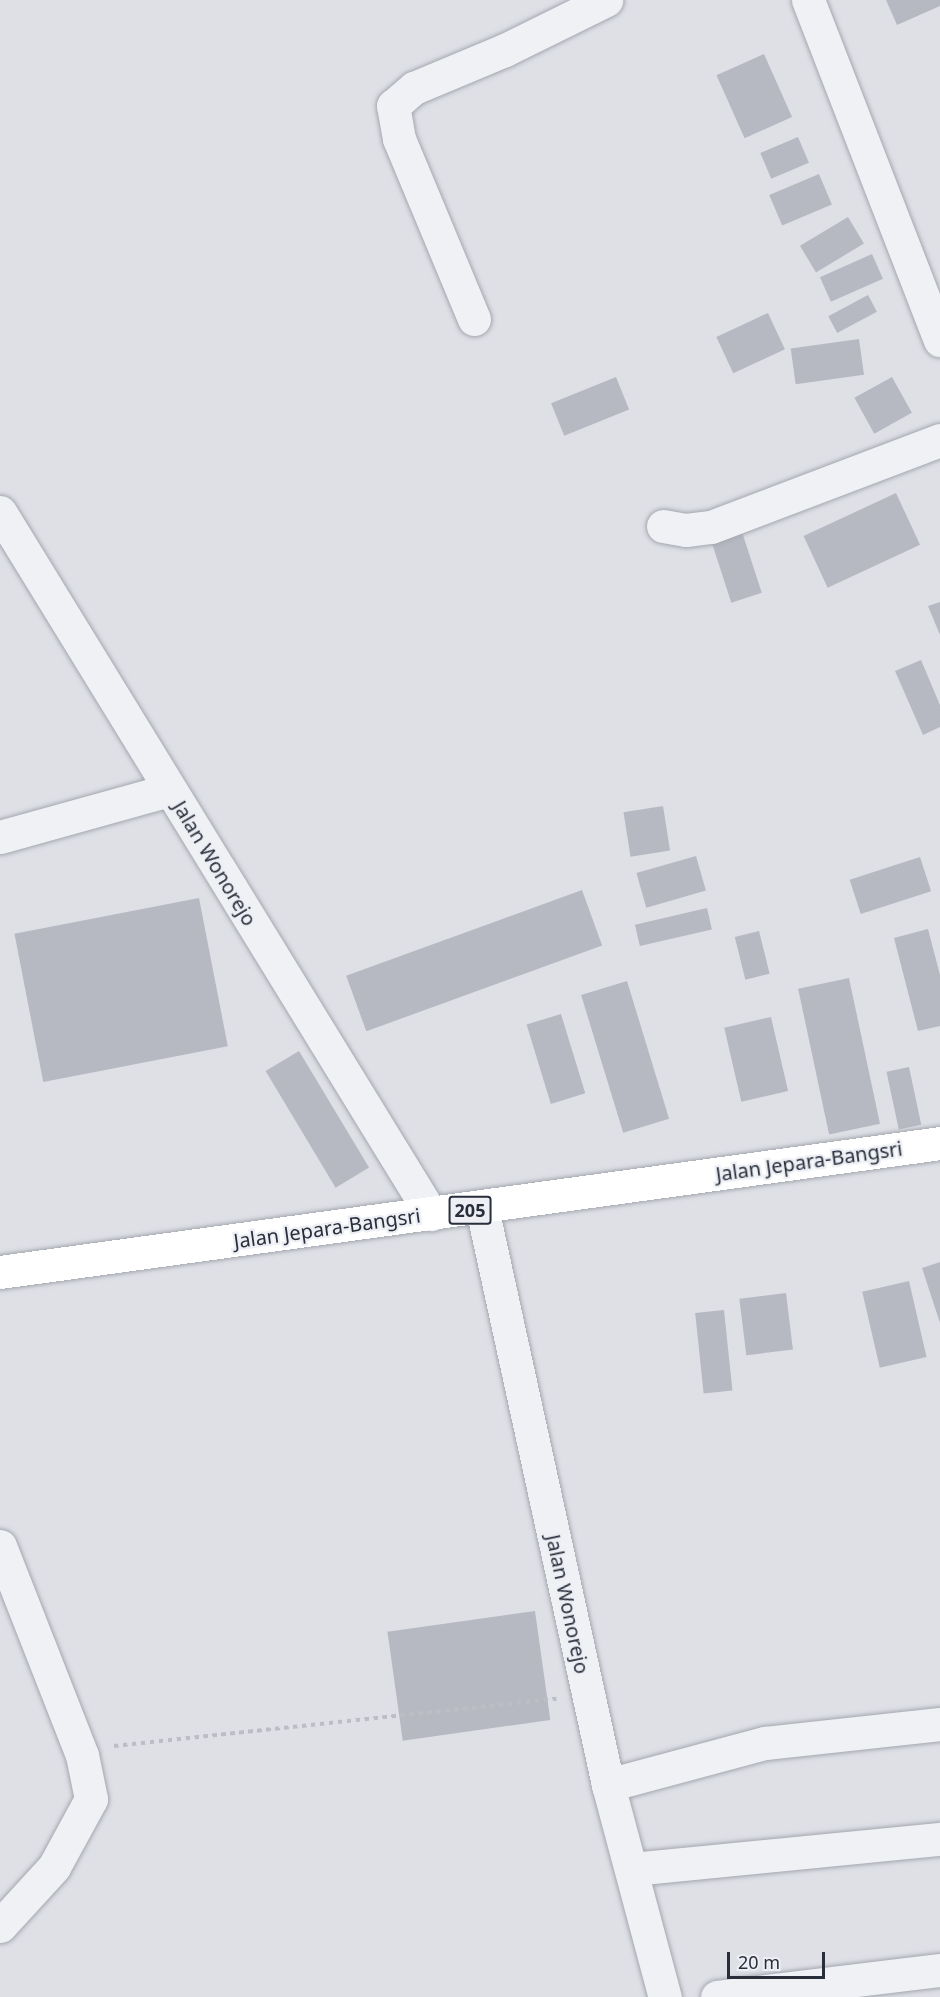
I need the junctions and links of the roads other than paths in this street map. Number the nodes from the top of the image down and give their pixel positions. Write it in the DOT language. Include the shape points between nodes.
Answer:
graph roads {
  1 [pos="606,0"];
  2 [pos="808,0"];
  3 [pos="474,319"];
  4 [pos="940,340"];
  5 [pos="940,440"];
  6 [pos="0,512"];
  7 [pos="663,526"];
  8 [pos="170,790"];
  9 [pos="0,837"];
  10 [pos="940,1143"];
  11 [pos="482,1208"];
  12 [pos="430,1214"];
  13 [pos="0,1272"];
  14 [pos="0,1546"];
  15 [pos="940,1724"];
  16 [pos="608,1785"];
  17 [pos="940,1839"];
  18 [pos="632,1869"];
  19 [pos="0,1926"];
  20 [pos="940,1970"];
  21 [pos="665,1997"];
  22 [pos="717,1997"];
  1 -- 3 [label="street" via="506,50 414,87 393,106 399,139"];
  2 -- 4 [label="street"];
  5 -- 7 [label="street" via="711,526 686,530"];
  6 -- 8 [label="street, Jalan Wonorejo"];
  8 -- 9 [label="street"];
  8 -- 12 [label="street, Jalan Wonorejo"];
  10 -- 11 [label="main road, Jalan Jepara-Bangsri / 205"];
  11 -- 12 [label="main road, Jalan Jepara-Bangsri / 205"];
  11 -- 16 [label="street, Jalan Wonorejo"];
  12 -- 13 [label="main road, Jalan Jepara-Bangsri / 205"];
  14 -- 19 [label="street" via="80,1750 91,1799 54,1867"];
  15 -- 16 [label="street" via="765,1743"];
  16 -- 18 [label="street, Jalan Wonorejo"];
  17 -- 18 [label="street"];
  18 -- 21 [label="street, Jalan Wonorejo"];
  20 -- 22 [label="street"];
}
